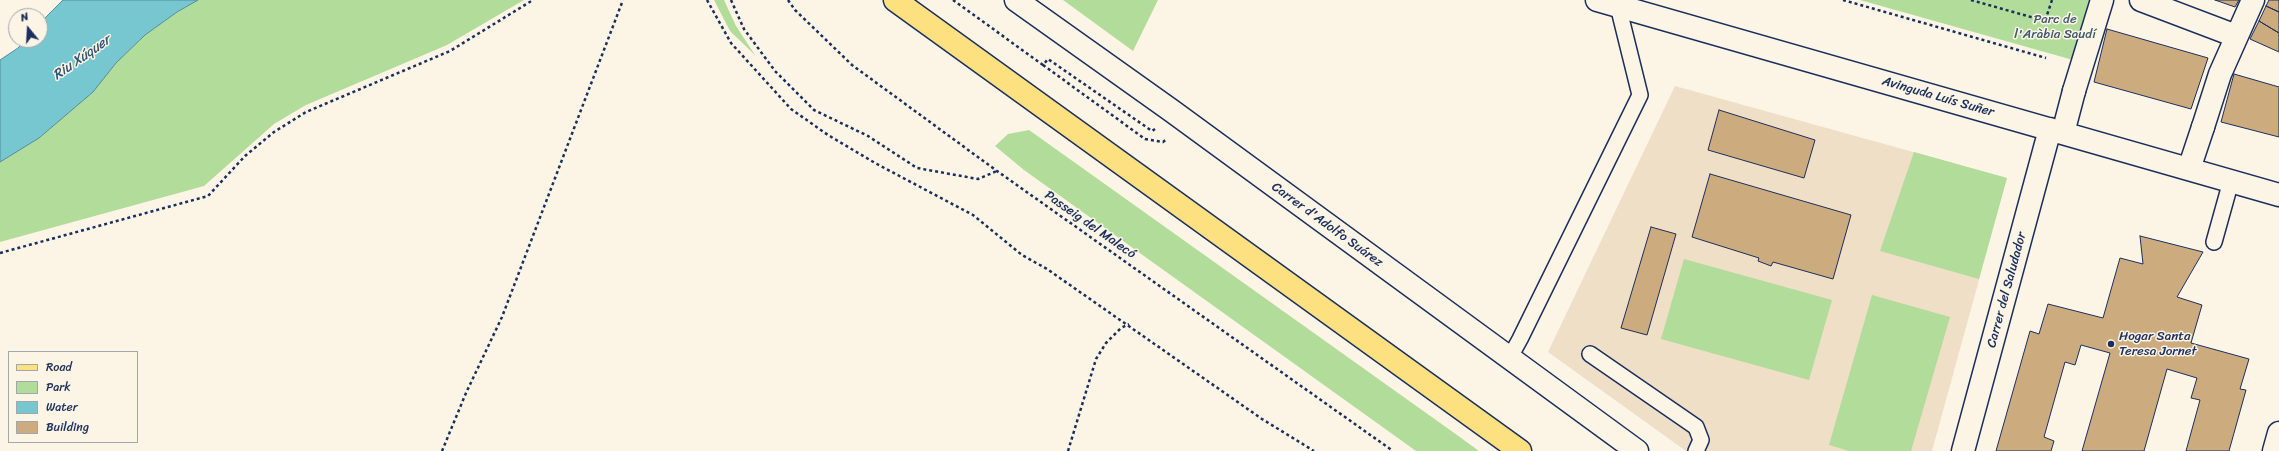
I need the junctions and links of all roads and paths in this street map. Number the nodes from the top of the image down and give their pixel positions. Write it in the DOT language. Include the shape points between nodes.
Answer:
graph roads {
  1 [pos="533,0"];
  2 [pos="623,0"];
  3 [pos="707,0"];
  4 [pos="731,0"];
  5 [pos="788,0"];
  6 [pos="895,0"];
  7 [pos="953,0"];
  8 [pos="1016,0"];
  9 [pos="1597,0"];
  10 [pos="1843,0"];
  11 [pos="1971,0"];
  12 [pos="2052,0"];
  13 [pos="2102,0"];
  14 [pos="2140,0"];
  15 [pos="2253,0"];
  16 [pos="1618,6"];
  17 [pos="2236,36"];
  18 [pos="2046,58"];
  19 [pos="1043,65"];
  20 [pos="1172,111"];
  21 [pos="2057,131"];
  22 [pos="1169,137"];
  23 [pos="2189,169"];
  24 [pos="997,171"];
  25 [pos="2230,181"];
  26 [pos="2279,196"];
  27 [pos="2214,242"];
  28 [pos="0,253"];
  29 [pos="1129,324"];
  30 [pos="1590,354"];
  31 [pos="1509,359"];
  32 [pos="2279,433"];
  33 [pos="442,451"];
  34 [pos="1068,451"];
  35 [pos="1314,451"];
  36 [pos="1393,451"];
  37 [pos="1520,451"];
  38 [pos="1637,451"];
  39 [pos="1696,451"];
  40 [pos="1964,451"];
  41 [pos="2274,451"];
  1 -- 28 [label="path" via="450,51 306,112 274,132 245,156 208,196"];
  2 -- 33 [label="path" via="502,317"];
  3 -- 29 [label="path" via="731,43 792,109 828,135 875,163 973,215 1022,255 1048,269"];
  4 -- 24 [label="path" via="748,35 776,71 814,110 868,136 917,168 978,179"];
  5 -- 24 [label="path, Passeig del Malecó" via="795,10 852,65"];
  6 -- 37 [label="main road"];
  7 -- 19 [label="path"];
  8 -- 20 [label="street, Carrer d'Adolfo Suárez"];
  9 -- 16 [label="street, Avinguda Luís Suñer"];
  10 -- 18 [label="path"];
  11 -- 12 [label="path" via="2045,21"];
  13 -- 21 [label="street, Carrer del Saludador" via="2074,91"];
  14 -- 17 [label="street"];
  15 -- 17 [label="street"];
  16 -- 21 [label="street, Avinguda Luís Suñer"];
  16 -- 31 [label="lane" via="1640,95"];
  17 -- 23 [label="street" via="2220,74"];
  19 -- 20 [label="path" via="1048,59 1152,131"];
  19 -- 22 [label="path" via="1145,139 1163,142"];
  20 -- 31 [label="street, Carrer d'Adolfo Suárez"];
  21 -- 23 [label="street, Avinguda Luís Suñer"];
  21 -- 40 [label="street, Carrer del Saludador"];
  23 -- 25 [label="street, Avinguda Luís Suñer"];
  24 -- 36 [label="path, Passeig del Malecó"];
  25 -- 26 [label="street, Avinguda Luís Suñer"];
  25 -- 27 [label="lane"];
  29 -- 34 [label="path" via="1106,343 1096,359"];
  29 -- 35 [label="path" via="1262,419"];
  30 -- 39 [label="lane" via="1696,428 1701,440"];
  31 -- 38 [label="street, Carrer d'Adolfo Suárez"];
  32 -- 41 [label="street"];
}
